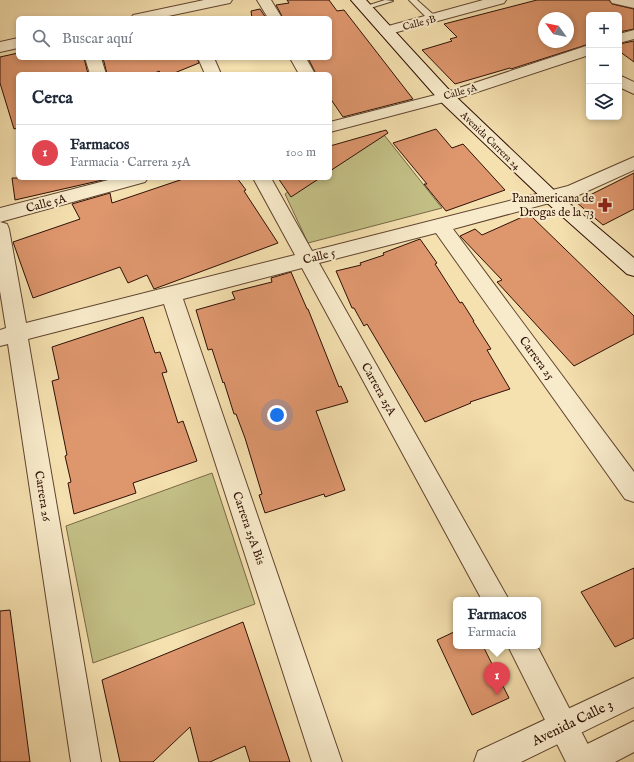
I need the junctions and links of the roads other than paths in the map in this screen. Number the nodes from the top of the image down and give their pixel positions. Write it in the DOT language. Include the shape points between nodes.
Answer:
graph roads {
  1 [pos="225,0"];
  2 [pos="264,0"];
  3 [pos="413,0"];
  4 [pos="499,0"];
  5 [pos="617,0"];
  6 [pos="389,1"];
  7 [pos="361,4"];
  8 [pos="634,4"];
  9 [pos="184,9"];
  10 [pos="148,16"];
  11 [pos="274,16"];
  12 [pos="433,18"];
  13 [pos="386,32"];
  14 [pos="634,34"];
  15 [pos="622,38"];
  16 [pos="16,43"];
  17 [pos="0,47"];
  18 [pos="582,52"];
  19 [pos="94,60"];
  20 [pos="207,60"];
  21 [pos="299,60"];
  22 [pos="97,72"];
  23 [pos="212,72"];
  24 [pos="307,72"];
  25 [pos="622,82"];
  26 [pos="634,89"];
  27 [pos="445,96"];
  28 [pos="332,121"];
  29 [pos="634,163"];
  30 [pos="129,180"];
  31 [pos="263,180"];
  32 [pos="551,197"];
  33 [pos="0,215"];
  34 [pos="440,225"];
  35 [pos="0,229"];
  36 [pos="307,259"];
  37 [pos="634,269"];
  38 [pos="171,294"];
  39 [pos="8,336"];
  40 [pos="634,491"];
  41 [pos="494,597"];
  42 [pos="524,649"];
  43 [pos="634,692"];
  44 [pos="564,726"];
  45 [pos="634,736"];
  46 [pos="86,762"];
  47 [pos="327,762"];
  48 [pos="489,762"];
  49 [pos="583,762"];
  1 -- 9 [label="street"];
  2 -- 11 [label="street"];
  3 -- 12 [label="lane"];
  4 -- 12 [label="street, Calle 5B"];
  5 -- 8 [label="street"];
  6 -- 7 [label="lane"];
  7 -- 13 [label="street, Avenida Carrera 24"];
  9 -- 10 [label="street"];
  12 -- 13 [label="street, Calle 5B"];
  13 -- 27 [label="street, Avenida Carrera 24"];
  14 -- 15 [label="street"];
  16 -- 17 [label="street"];
  18 -- 27 [label="street, Calle 5A"];
  19 -- 22 [label="street"];
  20 -- 23 [label="street"];
  21 -- 24 [label="street"];
  25 -- 26 [label="street"];
  27 -- 28 [label="street, Calle 5A"];
  27 -- 32 [label="street, Avenida Carrera 24"];
  29 -- 32 [label="street, Calle 5" via="573,191"];
  30 -- 33 [label="street, Calle 5A"];
  31 -- 36 [label="street, Carrera 25A"];
  32 -- 34 [label="street, Calle 5"];
  32 -- 37 [label="street, Avenida Carrera 24"];
  34 -- 36 [label="street, Calle 5"];
  34 -- 40 [label="street, Carrera 25"];
  35 -- 39 [label="street, Carrera 26"];
  36 -- 38 [label="street, Calle 5"];
  36 -- 41 [label="street, Carrera 25A"];
  38 -- 39 [label="street, Calle 5"];
  38 -- 47 [label="street, Carrera 25A Bis"];
  39 -- 46 [label="street, Carrera 26"];
  42 -- 44 [label="street"];
  43 -- 44 [label="street, Avenida Calle 3"];
  44 -- 48 [label="street, Avenida Calle 3"];
  44 -- 49 [label="street"];
  45 -- 49 [label="street"];
}
